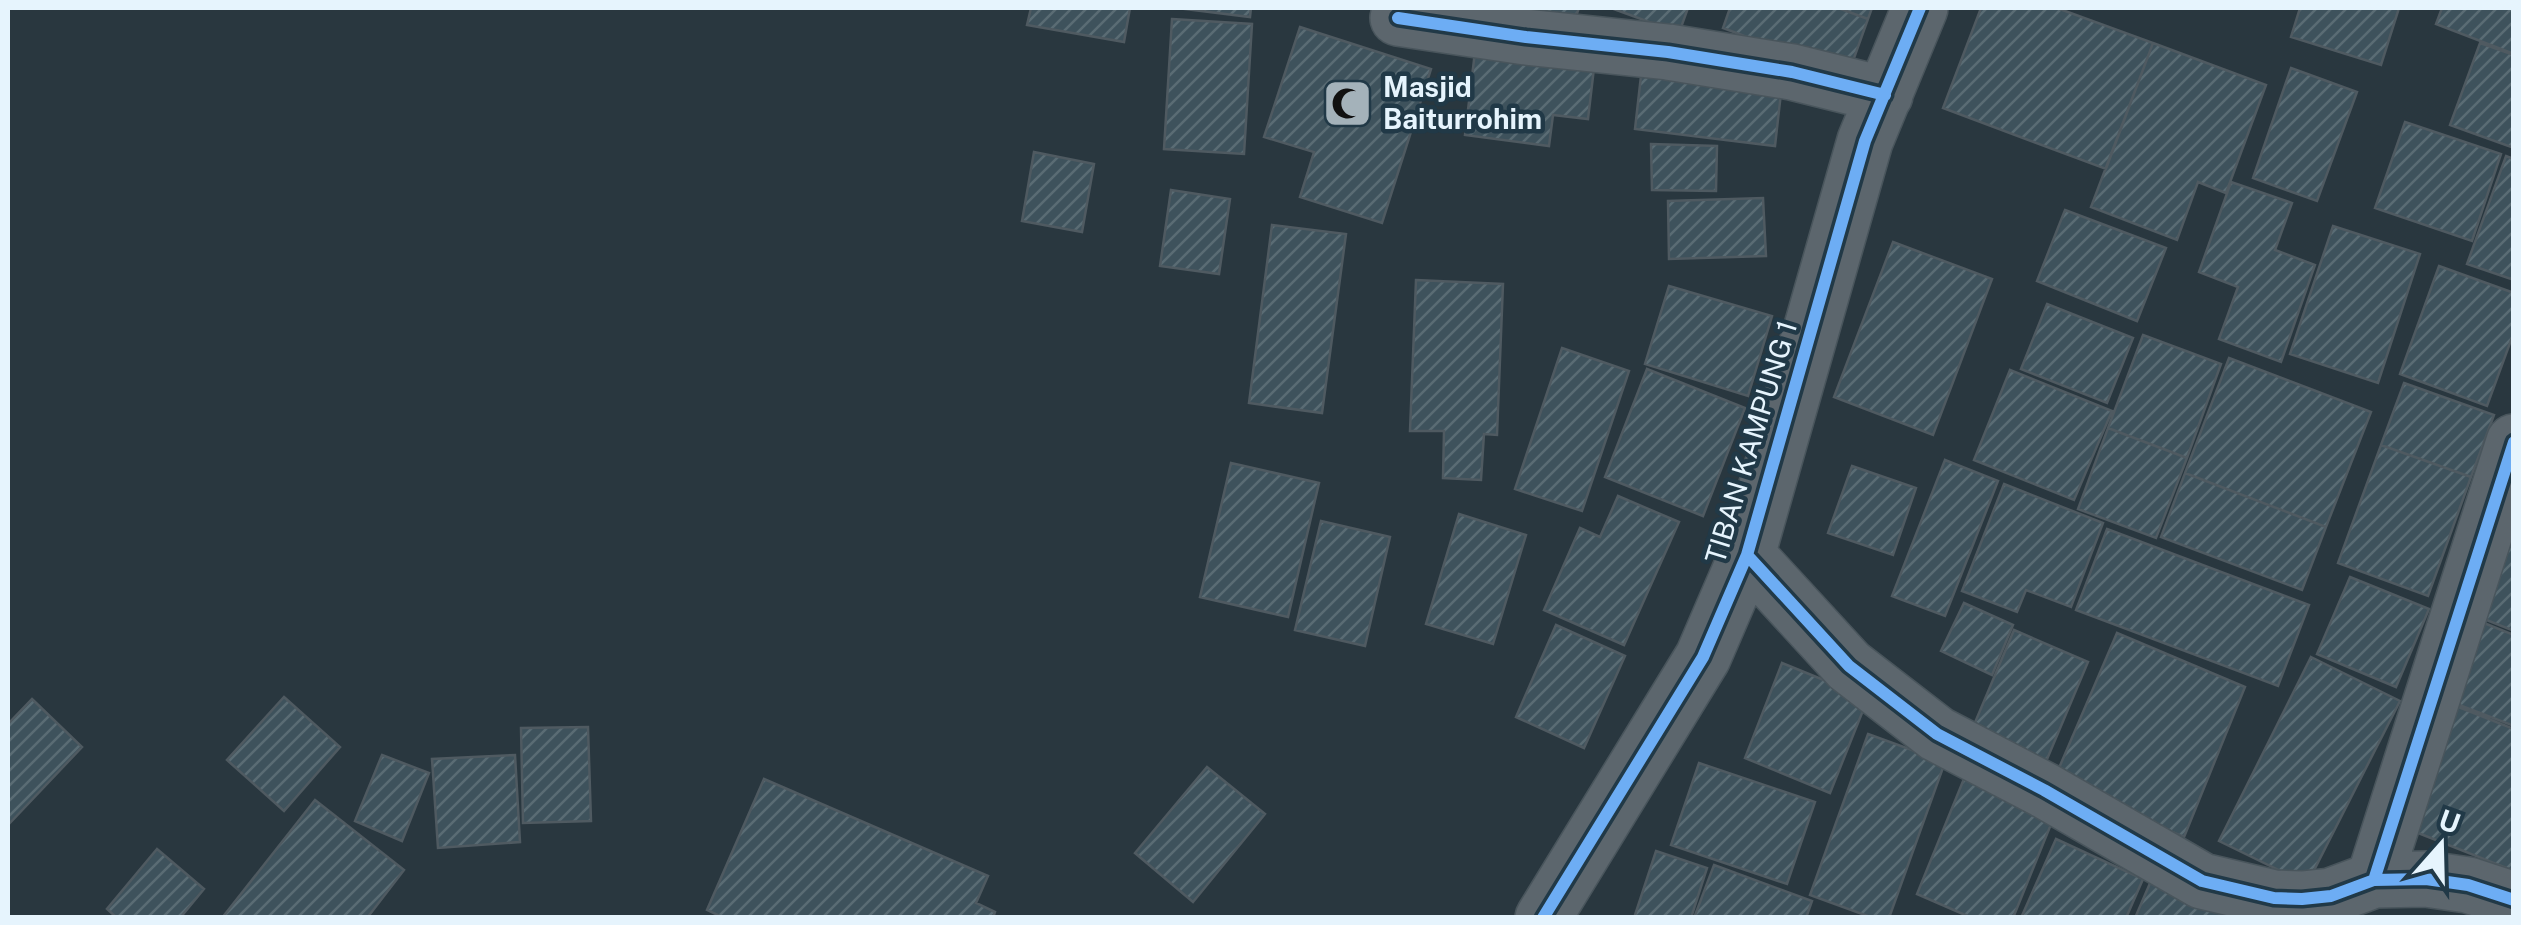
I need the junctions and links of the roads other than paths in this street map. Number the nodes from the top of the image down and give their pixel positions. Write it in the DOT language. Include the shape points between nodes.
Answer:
graph roads {
  1 [pos="1920,8"];
  2 [pos="1398,18"];
  3 [pos="1884,95"];
  4 [pos="2514,442"];
  5 [pos="1747,554"];
  6 [pos="2374,880"];
  7 [pos="2514,900"];
  8 [pos="1543,918"];
  1 -- 3 [label="street, TIBAN KAMPUNG 1"];
  2 -- 3 [label="street" via="1686,55"];
  3 -- 5 [label="street, TIBAN KAMPUNG 1"];
  4 -- 6 [label="street"];
  5 -- 6 [label="street" via="1849,666 1936,734 2202,881 2302,899"];
  5 -- 8 [label="street, TIBAN KAMPUNG 1" via="1703,657"];
  6 -- 7 [label="street" via="2468,884"];
}
